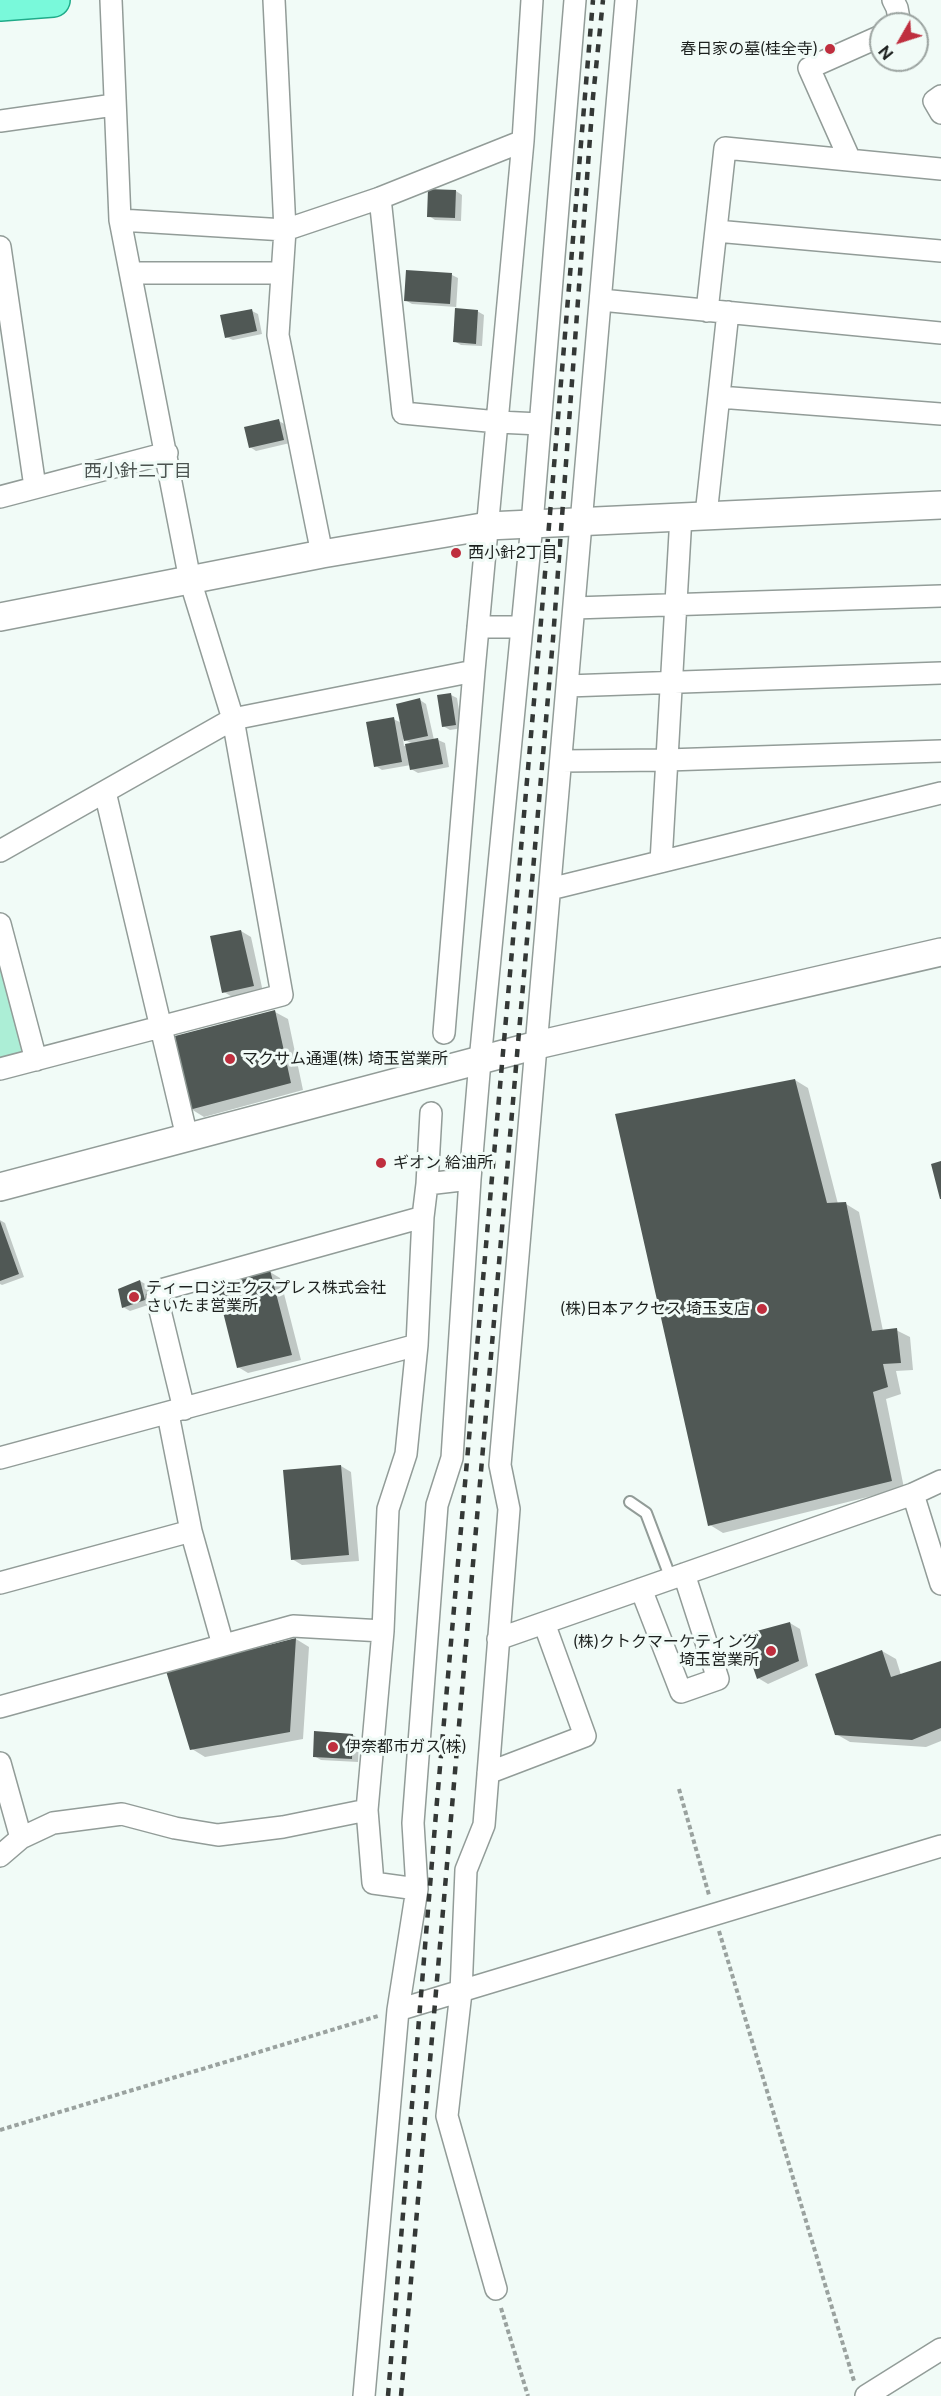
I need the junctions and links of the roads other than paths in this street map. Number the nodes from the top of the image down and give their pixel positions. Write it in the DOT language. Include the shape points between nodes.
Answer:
graph roads {
  1 [pos="53,0"];
  2 [pos="111,0"];
  3 [pos="274,0"];
  4 [pos="532,0"];
  5 [pos="575,0"];
  6 [pos="626,0"];
  7 [pos="0,4"];
  8 [pos="869,41"];
  9 [pos="941,96"];
  10 [pos="114,105"];
  11 [pos="941,113"];
  12 [pos="0,121"];
  13 [pos="523,141"];
  14 [pos="850,160"];
  15 [pos="941,169"];
  16 [pos="380,198"];
  17 [pos="120,220"];
  18 [pos="285,230"];
  19 [pos="716,231"];
  20 [pos="0,247"];
  21 [pos="941,251"];
  22 [pos="131,273"];
  23 [pos="282,273"];
  24 [pos="601,300"];
  25 [pos="718,311"];
  26 [pos="941,333"];
  27 [pos="718,397"];
  28 [pos="941,414"];
  29 [pos="498,422"];
  30 [pos="540,423"];
  31 [pos="167,453"];
  32 [pos="36,487"];
  33 [pos="0,497"];
  34 [pos="941,505"];
  35 [pos="694,515"];
  36 [pos="581,521"];
  37 [pos="532,524"];
  38 [pos="488,526"];
  39 [pos="322,554"];
  40 [pos="190,580"];
  41 [pos="941,596"];
  42 [pos="676,605"];
  43 [pos="574,608"];
  44 [pos="0,617"];
  45 [pos="478,627"];
  46 [pos="522,627"];
  47 [pos="474,671"];
  48 [pos="941,673"];
  49 [pos="671,684"];
  50 [pos="567,686"];
  51 [pos="233,719"];
  52 [pos="941,751"];
  53 [pos="667,760"];
  54 [pos="561,761"];
  55 [pos="105,792"];
  56 [pos="941,793"];
  57 [pos="0,851"];
  58 [pos="661,862"];
  59 [pos="550,889"];
  60 [pos="0,924"];
  61 [pos="941,952"];
  62 [pos="161,1028"];
  63 [pos="444,1033"];
  64 [pos="537,1045"];
  65 [pos="36,1060"];
  66 [pos="480,1061"];
  67 [pos="0,1069"];
  68 [pos="431,1113"];
  69 [pos="187,1137"];
  70 [pos="470,1179"];
  71 [pos="427,1184"];
  72 [pos="0,1187"];
  73 [pos="423,1217"];
  74 [pos="417,1345"];
  75 [pos="176,1411"];
  76 [pos="0,1458"];
  77 [pos="941,1481"];
  78 [pos="913,1494"];
  79 [pos="630,1502"];
  80 [pos="191,1531"];
  81 [pos="678,1577"];
  82 [pos="0,1583"];
  83 [pos="941,1584"];
  84 [pos="641,1589"];
  85 [pos="544,1623"];
  86 [pos="382,1631"];
  87 [pos="498,1640"];
  88 [pos="223,1645"];
  89 [pos="0,1707"];
  90 [pos="0,1763"];
  91 [pos="488,1773"];
  92 [pos="367,1810"];
  93 [pos="21,1838"];
  94 [pos="941,1846"];
  95 [pos="0,1856"];
  96 [pos="417,1889"];
  97 [pos="461,1992"];
  98 [pos="398,2010"];
  99 [pos="496,2289"];
  100 [pos="941,2349"];
  101 [pos="861,2390"];
  102 [pos="364,2396"];
  1 -- 7 [label="main road"];
  2 -- 10 [label="street"];
  3 -- 18 [label="street"];
  4 -- 13 [label="street"];
  5 -- 30 [label="street"];
  6 -- 24 [label="street"];
  8 -- 14 [label="street" via="809,68"];
  9 -- 11 [label="street" via="933,101"];
  10 -- 12 [label="street"];
  10 -- 17 [label="street"];
  13 -- 16 [label="street"];
  13 -- 29 [label="street"];
  14 -- 15 [label="street"];
  14 -- 19 [label="street" via="725,148"];
  16 -- 18 [label="street"];
  16 -- 29 [label="street" via="403,413"];
  17 -- 18 [label="street"];
  17 -- 22 [label="street"];
  18 -- 23 [label="street"];
  19 -- 21 [label="street"];
  19 -- 25 [label="street"];
  20 -- 32 [label="street"];
  22 -- 23 [label="street"];
  22 -- 31 [label="street"];
  23 -- 39 [label="street" via="278,335"];
  24 -- 25 [label="street"];
  24 -- 36 [label="street"];
  25 -- 26 [label="street"];
  25 -- 27 [label="street"];
  27 -- 28 [label="street"];
  27 -- 35 [label="street"];
  29 -- 30 [label="street"];
  29 -- 38 [label="street"];
  30 -- 37 [label="street"];
  31 -- 32 [label="street"];
  31 -- 40 [label="street"];
  32 -- 33 [label="street"];
  34 -- 35 [label="street"];
  35 -- 36 [label="street"];
  35 -- 42 [label="street"];
  36 -- 37 [label="street"];
  36 -- 43 [label="street"];
  37 -- 38 [label="street"];
  37 -- 46 [label="street"];
  38 -- 39 [label="street"];
  38 -- 45 [label="street"];
  39 -- 40 [label="street"];
  40 -- 44 [label="street"];
  40 -- 51 [label="street"];
  41 -- 42 [label="street"];
  42 -- 43 [label="street"];
  42 -- 49 [label="street"];
  43 -- 50 [label="street"];
  45 -- 46 [label="street"];
  45 -- 47 [label="street"];
  46 -- 66 [label="street"];
  47 -- 51 [label="street"];
  47 -- 63 [label="street"];
  48 -- 49 [label="street"];
  49 -- 50 [label="street"];
  49 -- 53 [label="street"];
  50 -- 54 [label="street"];
  51 -- 55 [label="street"];
  51 -- 62 [label="street" via="282,995"];
  52 -- 53 [label="street"];
  53 -- 54 [label="street"];
  53 -- 58 [label="street"];
  54 -- 59 [label="street"];
  55 -- 57 [label="street"];
  55 -- 62 [label="street"];
  56 -- 58 [label="street"];
  58 -- 59 [label="street"];
  59 -- 64 [label="street"];
  60 -- 65 [label="street"];
  61 -- 64 [label="street"];
  62 -- 65 [label="street"];
  62 -- 69 [label="street"];
  64 -- 66 [label="street"];
  64 -- 87 [label="street" via="500,1465 509,1509"];
  65 -- 67 [label="street"];
  66 -- 69 [label="street"];
  66 -- 70 [label="street"];
  68 -- 71 [label="street"];
  69 -- 72 [label="street"];
  70 -- 71 [label="street"];
  70 -- 96 [label="street" via="452,1458 437,1504 413,1823"];
  71 -- 73 [label="street"];
  73 -- 74 [label="street"];
  73 -- 75 [label="street" via="164,1289 157,1299"];
  74 -- 75 [label="street"];
  74 -- 86 [label="street" via="406,1454 388,1509"];
  75 -- 76 [label="street"];
  75 -- 80 [label="street"];
  77 -- 78 [label="street"];
  78 -- 81 [label="street"];
  78 -- 83 [label="street"];
  79 -- 81 [label="lane" via="646,1513"];
  80 -- 82 [label="street"];
  80 -- 88 [label="street"];
  81 -- 84 [label="street"];
  81 -- 84 [label="street" via="718,1679 681,1692"];
  84 -- 85 [label="street"];
  85 -- 87 [label="street"];
  85 -- 91 [label="street" via="585,1736"];
  86 -- 88 [label="street" via="293,1626"];
  86 -- 92 [label="street"];
  87 -- 91 [label="street"];
  88 -- 89 [label="street"];
  90 -- 93 [label="street"];
  91 -- 97 [label="street" via="484,1825 466,1870"];
  92 -- 93 [label="street" via="218,1835 122,1814 53,1823"];
  92 -- 96 [label="street" via="373,1882"];
  93 -- 95 [label="street"];
  94 -- 97 [label="street"];
  96 -- 98 [label="street"];
  97 -- 98 [label="street"];
  97 -- 99 [label="street" via="447,2116"];
  98 -- 102 [label="street"];
  100 -- 101 [label="street"];
}
